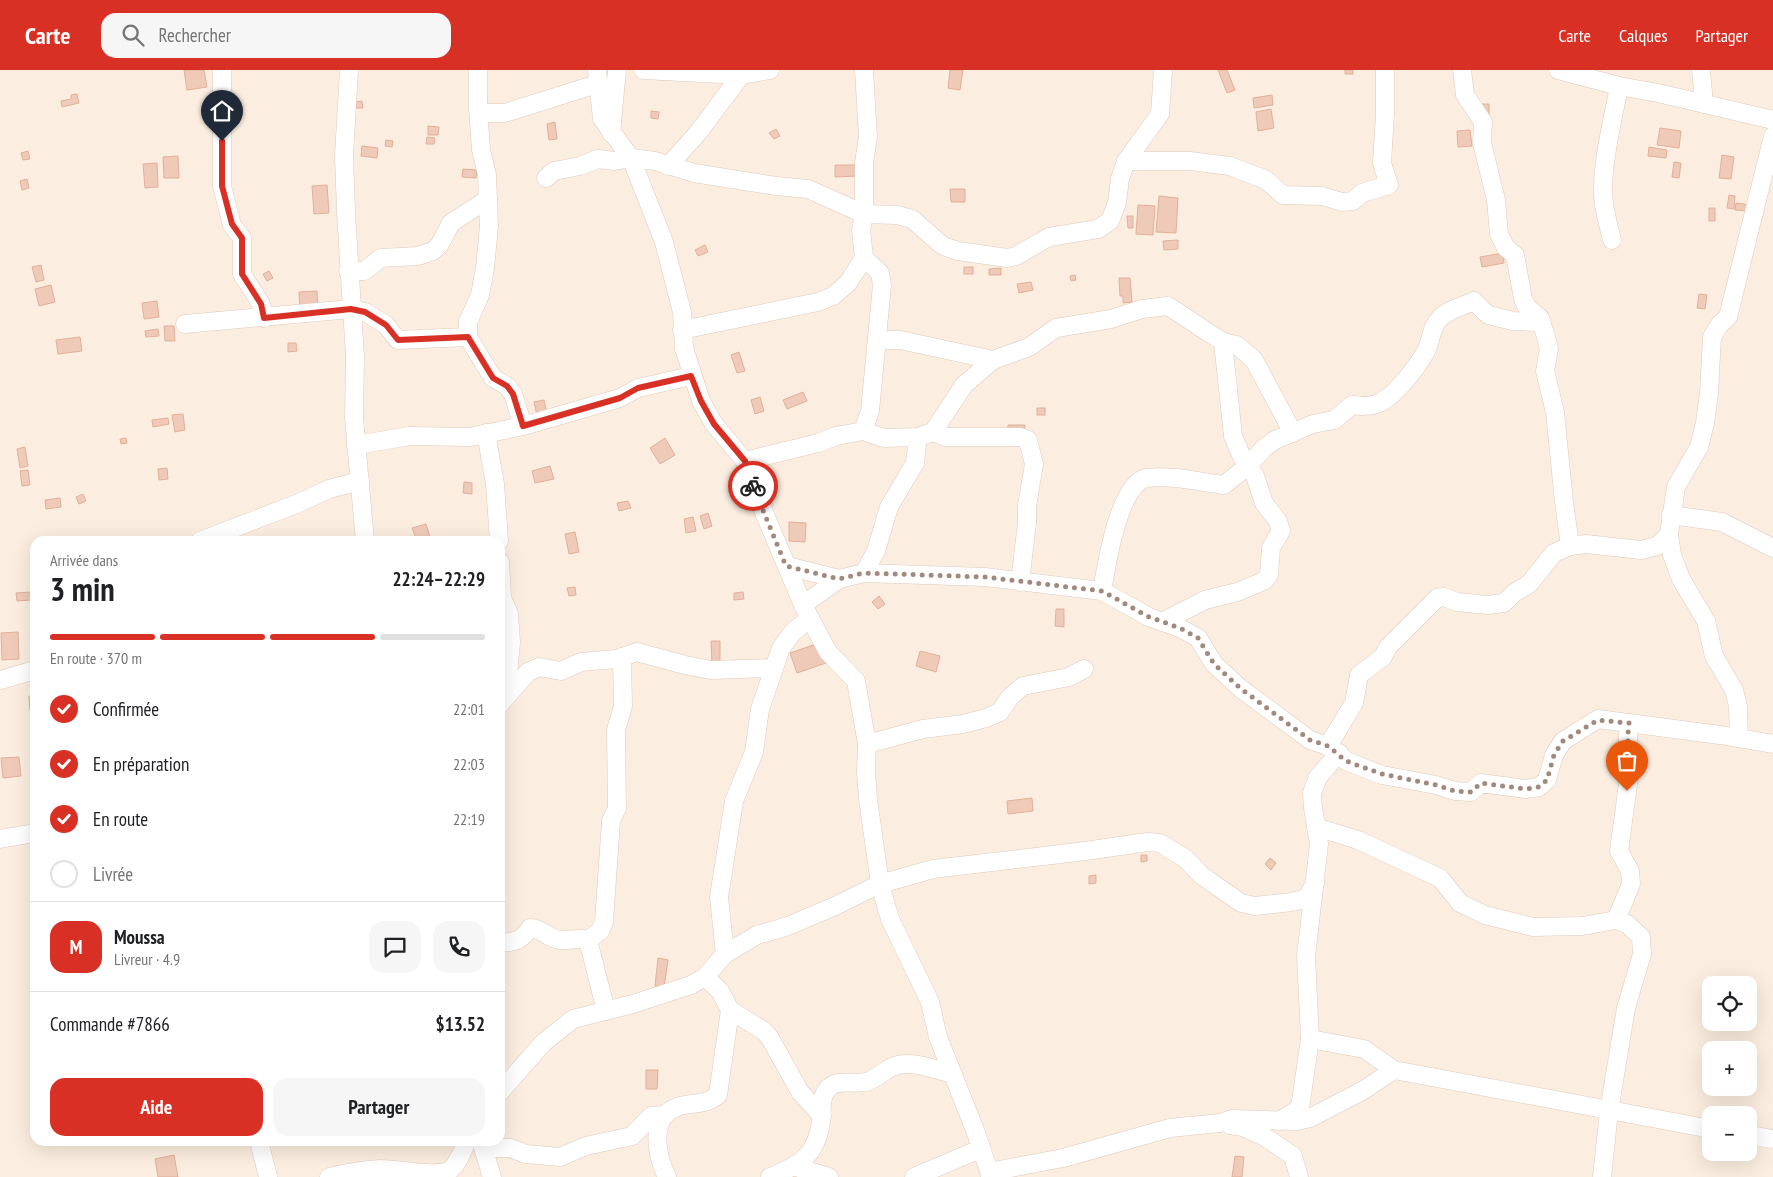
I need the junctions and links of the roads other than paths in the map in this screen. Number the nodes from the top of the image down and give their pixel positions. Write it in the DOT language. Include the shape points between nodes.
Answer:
graph roads {
  1 [pos="222,70"];
  2 [pos="349,70"];
  3 [pos="478,70"];
  4 [pos="617,70"];
  5 [pos="643,70"];
  6 [pos="770,70"];
  7 [pos="864,70"];
  8 [pos="1163,70"];
  9 [pos="1385,70"];
  10 [pos="1462,70"];
  11 [pos="1558,70"];
  12 [pos="1701,70"];
  13 [pos="743,73"];
  14 [pos="597,77"];
  15 [pos="1619,86"];
  16 [pos="1704,104"];
  17 [pos="479,113"];
  18 [pos="1773,120"];
  19 [pos="611,134"];
  20 [pos="1771,149"];
  21 [pos="631,158"];
  22 [pos="1126,162"];
  23 [pos="668,166"];
  24 [pos="546,178"];
  25 [pos="488,199"];
  26 [pos="864,214"];
  27 [pos="1612,240"];
  28 [pos="864,258"];
  29 [pos="348,271"];
  30 [pos="351,309"];
  31 [pos="264,318"];
  32 [pos="1541,322"];
  33 [pos="185,324"];
  34 [pos="682,330"];
  35 [pos="468,337"];
  36 [pos="878,340"];
  37 [pos="1223,342"];
  38 [pos="994,360"];
  39 [pos="691,376"];
  40 [pos="523,426"];
  41 [pos="863,431"];
  42 [pos="1293,433"];
  43 [pos="486,434"];
  44 [pos="926,435"];
  45 [pos="356,445"];
  46 [pos="745,461"];
  47 [pos="1249,466"];
  48 [pos="360,482"];
  49 [pos="1671,515"];
  50 [pos="1669,534"];
  51 [pos="213,536"];
  52 [pos="365,536"];
  53 [pos="499,536"];
  54 [pos="1570,546"];
  55 [pos="1773,548"];
  56 [pos="786,566"];
  57 [pos="864,573"];
  58 [pos="839,579"];
  59 [pos="1020,582"];
  60 [pos="1102,591"];
  61 [pos="505,606"];
  62 [pos="807,611"];
  63 [pos="1162,622"];
  64 [pos="622,657"];
  65 [pos="774,668"];
  66 [pos="1084,669"];
  67 [pos="30,671"];
  68 [pos="0,680"];
  69 [pos="505,687"];
  70 [pos="505,700"];
  71 [pos="1629,723"];
  72 [pos="1739,738"];
  73 [pos="1772,739"];
  74 [pos="867,744"];
  75 [pos="1333,749"];
  76 [pos="1316,828"];
  77 [pos="30,834"];
  78 [pos="0,839"];
  79 [pos="1315,883"];
  80 [pos="880,884"];
  81 [pos="1616,920"];
  82 [pos="588,940"];
  83 [pos="505,943"];
  84 [pos="725,954"];
  85 [pos="705,977"];
  86 [pos="730,1010"];
  87 [pos="606,1011"];
  88 [pos="1310,1039"];
  89 [pos="1394,1070"];
  90 [pos="952,1074"];
  91 [pos="505,1086"];
  92 [pos="1609,1111"];
  93 [pos="665,1115"];
  94 [pos="822,1116"];
  95 [pos="1280,1122"];
  96 [pos="1220,1123"];
  97 [pos="1702,1126"];
  98 [pos="1757,1136"];
  99 [pos="1773,1139"];
  100 [pos="260,1146"];
  101 [pos="465,1146"];
  102 [pos="484,1146"];
  103 [pos="496,1146"];
  104 [pos="980,1149"];
  105 [pos="796,1167"];
  106 [pos="990,1175"];
  107 [pos="268,1177"];
  108 [pos="329,1177"];
  109 [pos="492,1177"];
  110 [pos="667,1177"];
  111 [pos="770,1177"];
  112 [pos="829,1177"];
  113 [pos="914,1177"];
  114 [pos="1299,1177"];
  115 [pos="1602,1177"];
  1 -- 31 [label="street" via="222,186 232,224 242,238 242,274 261,304"];
  2 -- 29 [label="street" via="344,156"];
  3 -- 17 [label="street"];
  4 -- 19 [label="street"];
  5 -- 13 [label="street"];
  6 -- 13 [label="street"];
  7 -- 26 [label="street" via="868,137 864,163"];
  8 -- 22 [label="street" via="1160,114"];
  9 -- 22 [label="street" via="1382,162 1389,186 1362,193 1353,201 1284,195 1266,180 1230,166"];
  10 -- 32 [label="street" via="1465,95 1482,122 1482,143 1496,200 1499,234 1506,248 1515,255 1523,299"];
  11 -- 15 [label="street"];
  12 -- 16 [label="street"];
  13 -- 23 [label="street"];
  14 -- 17 [label="street" via="505,113"];
  14 -- 19 [label="street" via="602,119"];
  15 -- 16 [label="street"];
  15 -- 27 [label="street" via="1606,151 1603,186"];
  16 -- 18 [label="street"];
  17 -- 25 [label="street"];
  19 -- 21 [label="street"];
  20 -- 49 [label="street" via="1728,317 1712,337 1710,393 1699,447 1676,487"];
  21 -- 23 [label="street"];
  21 -- 24 [label="street" via="598,159 560,169"];
  21 -- 34 [label="street" via="664,242 682,312"];
  22 -- 26 [label="street" via="1110,221 1098,229 1049,237 1007,258 979,256 943,246 912,219 897,214"];
  23 -- 26 [label="street" via="719,177 808,189"];
  25 -- 29 [label="street" via="451,224 433,252 381,258 364,271"];
  25 -- 35 [label="street" via="485,268 480,295 468,322"];
  26 -- 28 [label="street" via="860,230"];
  28 -- 34 [label="street" via="848,283 833,296 818,302"];
  28 -- 36 [label="street" via="880,273"];
  29 -- 30 [label="street"];
  30 -- 31 [label="street"];
  30 -- 35 [label="street" via="365,312 386,325 398,340"];
  30 -- 45 [label="street" via="356,364"];
  31 -- 33 [label="street"];
  32 -- 42 [label="street" via="1513,322 1488,315 1474,301 1458,306 1440,317 1431,332 1426,352 1406,379 1380,403 1352,405 1334,420 1313,424"];
  32 -- 54 [label="street" via="1549,349 1545,371 1555,412"];
  34 -- 39 [label="street"];
  35 -- 40 [label="street" via="493,378 513,394"];
  36 -- 38 [label="street" via="900,340"];
  36 -- 41 [label="street" via="870,411"];
  37 -- 38 [label="street" via="1168,306 1158,306 1111,319 1056,328 1029,347"];
  37 -- 42 [label="street" via="1237,345 1254,360"];
  37 -- 47 [label="street" via="1233,436"];
  38 -- 44 [label="street" via="964,385"];
  39 -- 40 [label="street" via="638,388 620,398"];
  39 -- 46 [label="street" via="714,424"];
  40 -- 43 [label="street"];
  41 -- 44 [label="street" via="884,438"];
  41 -- 46 [label="street"];
  42 -- 47 [label="street" via="1264,448"];
  43 -- 45 [label="street" via="445,438 410,436"];
  43 -- 53 [label="street" via="495,484"];
  44 -- 57 [label="street" via="915,463 889,507 876,551"];
  44 -- 59 [label="street" via="1020,437 1028,440 1034,464"];
  45 -- 48 [label="street"];
  46 -- 56 [label="street" via="754,491"];
  47 -- 60 [label="street" via="1224,485 1155,479 1138,482 1122,508"];
  47 -- 63 [label="street" via="1260,496 1281,531 1270,548 1269,576 1254,586 1204,600"];
  48 -- 51 [label="street" via="329,489"];
  48 -- 52 [label="street"];
  49 -- 50 [label="street"];
  49 -- 55 [label="street" via="1722,522"];
  50 -- 54 [label="street" via="1657,546 1641,550 1586,544"];
  50 -- 72 [label="street" via="1672,555 1682,579 1706,621 1714,656 1734,690"];
  54 -- 75 [label="street" via="1554,553 1529,584 1504,603 1468,603 1444,597 1431,602 1424,613 1388,647 1383,657 1359,675 1354,704"];
  56 -- 58 [label="street"];
  56 -- 62 [label="street"];
  57 -- 58 [label="street"];
  57 -- 59 [label="street" via="985,577"];
  58 -- 62 [label="street"];
  59 -- 60 [label="street"];
  60 -- 63 [label="street"];
  61 -- 69 [label="street" via="509,614 511,642"];
  62 -- 65 [label="street" via="781,648"];
  62 -- 74 [label="street" via="828,652 856,681"];
  63 -- 75 [label="street" via="1198,638 1214,664 1240,688 1310,740"];
  64 -- 65 [label="street" via="637,652 711,670"];
  64 -- 70 [label="street" via="581,662 560,671 539,667 528,672"];
  64 -- 82 [label="street" via="623,706 616,730 616,808 611,821 604,922 600,931"];
  65 -- 84 [label="street" via="760,710 754,752 734,801 726,842 719,897"];
  66 -- 74 [label="street" via="1069,676 1022,686 1000,712 986,718"];
  67 -- 68 [label="street"];
  71 -- 72 [label="street"];
  71 -- 75 [label="street" via="1598,720 1586,725 1563,741 1554,755 1547,780 1539,787 1526,789 1481,783 1471,792 1455,791 1382,774 1346,761"];
  71 -- 81 [label="street" via="1627,753 1630,769 1619,851 1630,871 1631,884"];
  72 -- 73 [label="street"];
  74 -- 80 [label="street" via="868,799"];
  75 -- 76 [label="street" via="1312,793"];
  76 -- 79 [label="street" via="1319,844"];
  76 -- 81 [label="street" via="1358,840 1440,878 1460,903 1485,915 1533,927 1582,926"];
  77 -- 78 [label="street"];
  79 -- 80 [label="street" via="1307,898 1255,906 1241,903 1201,875 1186,859 1160,843 1148,842 933,869"];
  79 -- 88 [label="street" via="1306,956"];
  80 -- 84 [label="street" via="788,926 756,935"];
  80 -- 90 [label="street" via="890,919 930,1002 938,1037"];
  81 -- 92 [label="street" via="1627,924 1641,937 1642,954 1626,1008"];
  82 -- 83 [label="street" via="560,940 537,928 530,928 523,938"];
  82 -- 87 [label="street"];
  84 -- 85 [label="street"];
  85 -- 86 [label="street" via="720,991"];
  85 -- 87 [label="street" via="665,994"];
  86 -- 93 [label="street" via="718,1095 711,1101 678,1107"];
  86 -- 94 [label="street" via="770,1038 800,1092"];
  87 -- 91 [label="street" via="573,1019 543,1044"];
  88 -- 89 [label="street" via="1364,1049"];
  88 -- 95 [label="street" via="1300,1108"];
  89 -- 92 [label="street"];
  89 -- 95 [label="street" via="1329,1110 1297,1122"];
  90 -- 94 [label="street" via="918,1065 897,1065 867,1082 841,1081 832,1085 824,1095"];
  90 -- 104 [label="street"];
  92 -- 97 [label="street"];
  92 -- 115 [label="street"];
  93 -- 103 [label="street" via="651,1116 632,1136 586,1146 560,1157 526,1154"];
  93 -- 110 [label="street" via="660,1121 657,1140 660,1162"];
  94 -- 105 [label="street" via="812,1151"];
  95 -- 96 [label="street" via="1243,1118"];
  96 -- 106 [label="street" via="1170,1128"];
  96 -- 114 [label="street" via="1265,1137 1293,1156"];
  98 -- 99 [label="street"];
  100 -- 107 [label="street"];
  101 -- 108 [label="street" via="449,1172 438,1176 381,1169"];
  102 -- 109 [label="street"];
  104 -- 106 [label="street"];
  104 -- 113 [label="street"];
  105 -- 111 [label="street"];
  105 -- 112 [label="street"];
}
